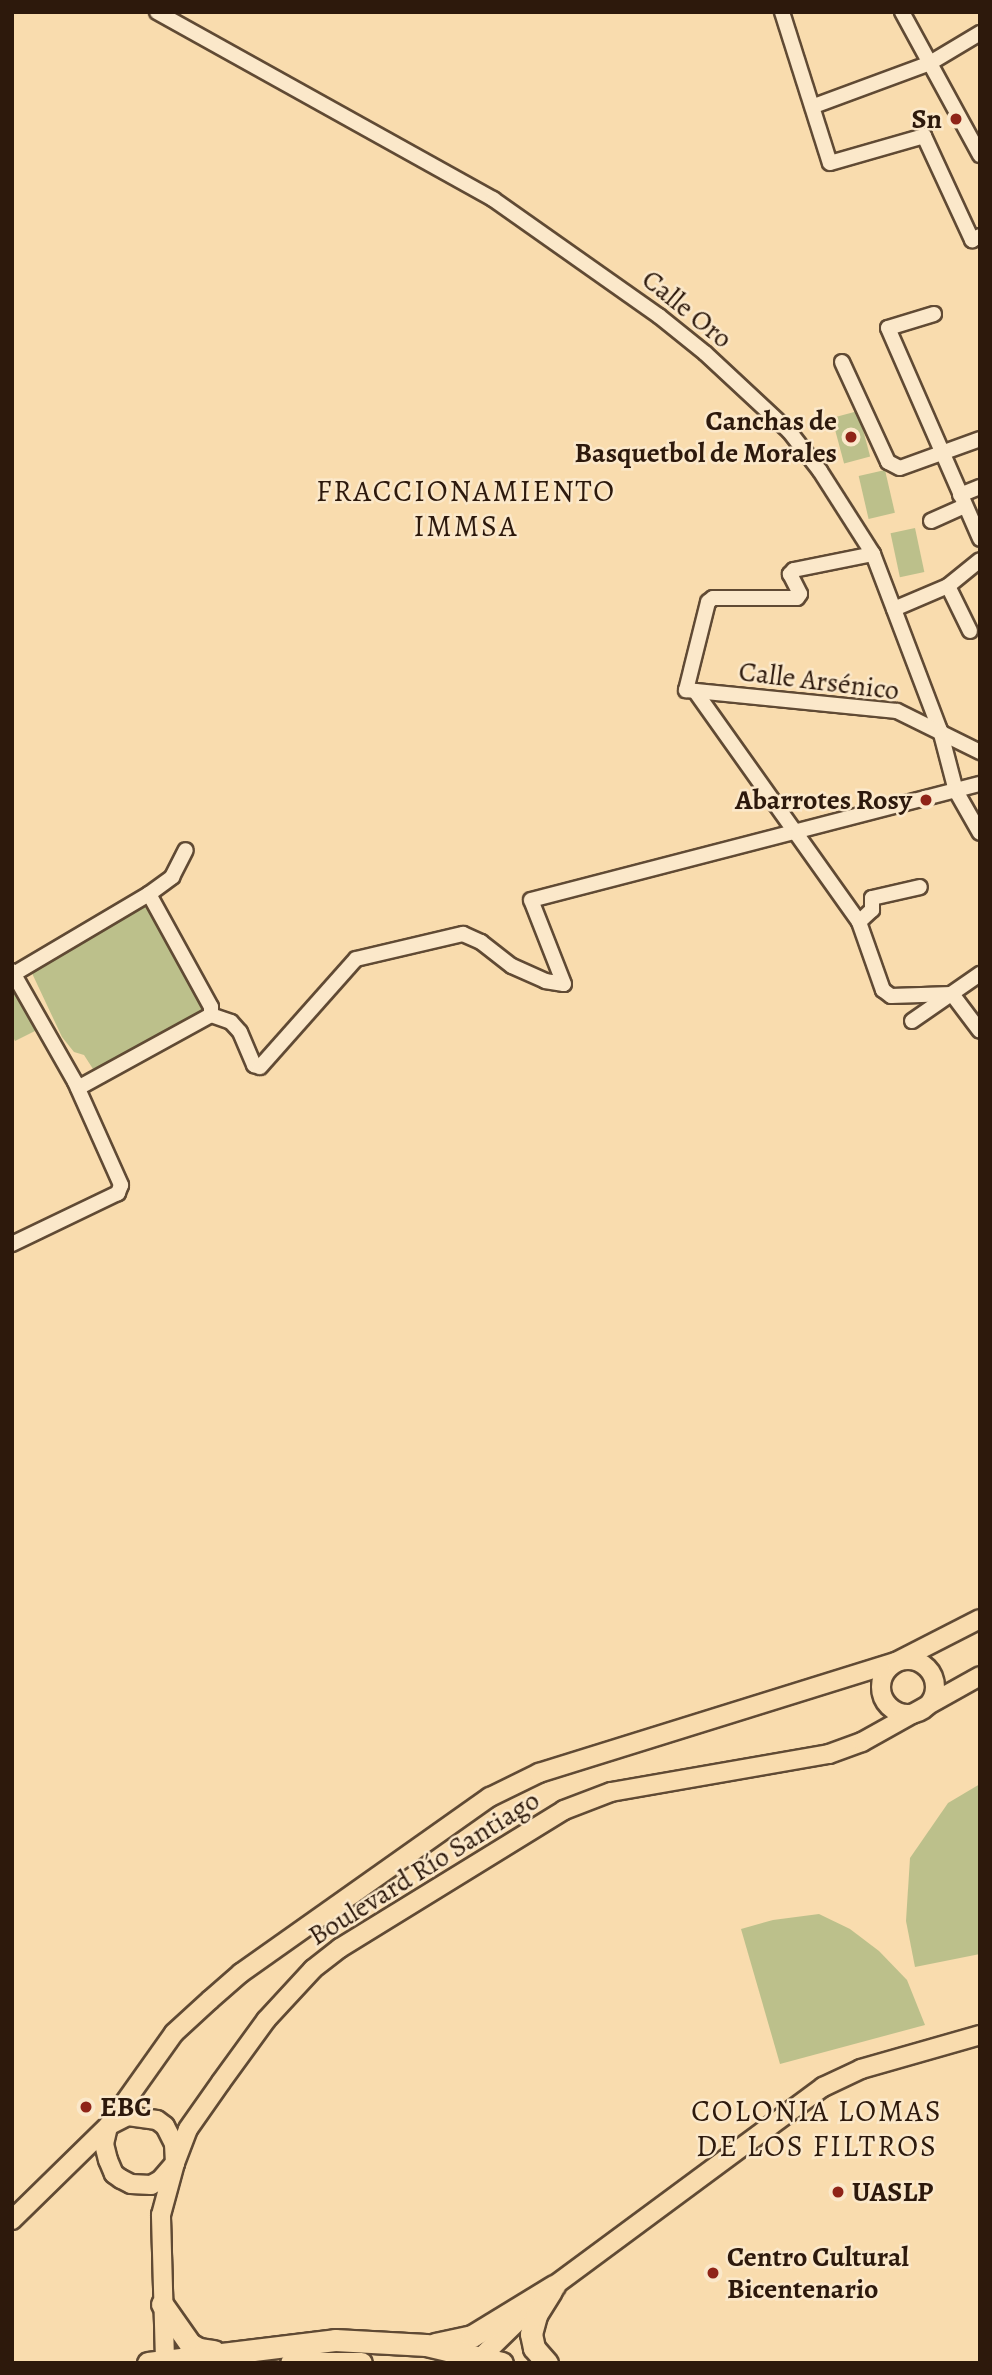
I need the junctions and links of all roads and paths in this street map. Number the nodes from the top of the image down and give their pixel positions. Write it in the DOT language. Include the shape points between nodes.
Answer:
graph roads {
  1 [pos="157,12"];
  2 [pos="782,12"];
  3 [pos="902,12"];
  4 [pos="980,33"];
  5 [pos="930,63"];
  6 [pos="814,106"];
  7 [pos="976,137"];
  8 [pos="980,155"];
  9 [pos="980,236"];
  10 [pos="934,314"];
  11 [pos="842,362"];
  12 [pos="980,439"];
  13 [pos="941,452"];
  14 [pos="980,487"];
  15 [pos="962,500"];
  16 [pos="931,521"];
  17 [pos="980,539"];
  18 [pos="873,554"];
  19 [pos="980,560"];
  20 [pos="948,586"];
  21 [pos="894,610"];
  22 [pos="970,631"];
  23 [pos="691,691"];
  24 [pos="940,730"];
  25 [pos="980,752"];
  26 [pos="980,784"];
  27 [pos="956,791"];
  28 [pos="793,831"];
  29 [pos="980,833"];
  30 [pos="186,850"];
  31 [pos="920,887"];
  32 [pos="149,894"];
  33 [pos="859,922"];
  34 [pos="13,974"];
  35 [pos="980,974"];
  36 [pos="952,994"];
  37 [pos="211,1015"];
  38 [pos="912,1021"];
  39 [pos="980,1031"];
  40 [pos="78,1088"];
  41 [pos="12,1244"];
  42 [pos="980,1619"];
  43 [pos="896,1662"];
  44 [pos="980,1676"];
  45 [pos="921,1711"];
  46 [pos="980,2035"];
  47 [pos="108,2126"];
  48 [pos="175,2163"];
  49 [pos="12,2220"];
  50 [pos="554,2286"];
  51 [pos="162,2304"];
  52 [pos="426,2345"];
  53 [pos="223,2353"];
  54 [pos="477,2361"];
  55 [pos="158,2362"];
  56 [pos="352,2362"];
  57 [pos="291,2363"];
  58 [pos="502,2363"];
  59 [pos="547,2363"];
  1 -- 18 [label="street, Calle Oro" via="493,199 659,316 789,431 821,471"];
  2 -- 6 [label="street"];
  3 -- 5 [label="street"];
  4 -- 5 [label="street"];
  5 -- 6 [label="street"];
  5 -- 7 [label="street"];
  6 -- 9 [label="street" via="830,163 924,136 972,240"];
  7 -- 8 [label="street"];
  10 -- 13 [label="street" via="888,328"];
  11 -- 13 [label="street" via="888,463 900,468"];
  12 -- 13 [label="street"];
  13 -- 15 [label="street"];
  14 -- 15 [label="street"];
  15 -- 16 [label="street"];
  15 -- 17 [label="street"];
  18 -- 21 [label="street, Calle Oro"];
  18 -- 23 [label="street" via="793,570 790,574 800,594 797,598 713,598 708,602"];
  19 -- 20 [label="street"];
  20 -- 21 [label="street"];
  20 -- 22 [label="street"];
  21 -- 24 [label="street, Calle Oro"];
  23 -- 24 [label="street, Calle Arsénico" via="897,711"];
  23 -- 28 [label="street"];
  24 -- 25 [label="street, Calle Arsénico"];
  24 -- 27 [label="street, Calle Oro"];
  26 -- 27 [label="street"];
  27 -- 28 [label="street"];
  27 -- 29 [label="street, Calle Oro"];
  28 -- 33 [label="street"];
  28 -- 37 [label="street" via="531,900 564,984 544,981 512,966 463,934 356,959 260,1067 254,1065 231,1022"];
  30 -- 32 [label="street" via="172,877"];
  31 -- 33 [label="street" via="872,898 872,910"];
  32 -- 34 [label="street"];
  32 -- 37 [label="street" via="211,1007"];
  33 -- 36 [label="street" via="883,990 891,996"];
  34 -- 40 [label="street"];
  35 -- 36 [label="street"];
  36 -- 38 [label="street"];
  36 -- 39 [label="street"];
  37 -- 40 [label="street"];
  40 -- 41 [label="street" via="121,1185 118,1193"];
  42 -- 43 [label="main road, Boulevard Río Santiago"];
  43 -- 45 [label="main road" via="915,1660 929,1671 935,1692"];
  43 -- 45 [label="main road" via="881,1681 883,1698 893,1710 906,1714"];
  43 -- 47 [label="main road, Boulevard Río Santiago" via="539,1773 490,1797 241,1973 174,2033"];
  44 -- 45 [label="main road, Boulevard Río Santiago"];
  45 -- 48 [label="main road, Boulevard Río Santiago" via="829,1754 611,1792 564,1810 473,1863 340,1948 287,1994 188,2129"];
  46 -- 50 [label="main road" via="861,2069 823,2087"];
  47 -- 48 [label="main road" via="128,2116 157,2120 174,2144"];
  47 -- 48 [label="main road" via="104,2144 114,2174 121,2179 151,2185"];
  47 -- 49 [label="main road, Boulevard Río Santiago"];
  48 -- 51 [label="main road, Boulevard Río Santiago" via="160,2215"];
  50 -- 52 [label="highway" via="472,2336"];
  50 -- 54 [label="main road"];
  50 -- 59 [label="highway" via="532,2325 534,2348"];
  51 -- 53 [label="highway" via="190,2344"];
  51 -- 55 [label="main road, Boulevard Río Santiago"];
  52 -- 53 [label="highway" via="335,2340"];
  52 -- 54 [label="highway"];
  53 -- 55 [label="highway"];
  54 -- 58 [label="highway"];
  56 -- 57 [label="highway"];
}
